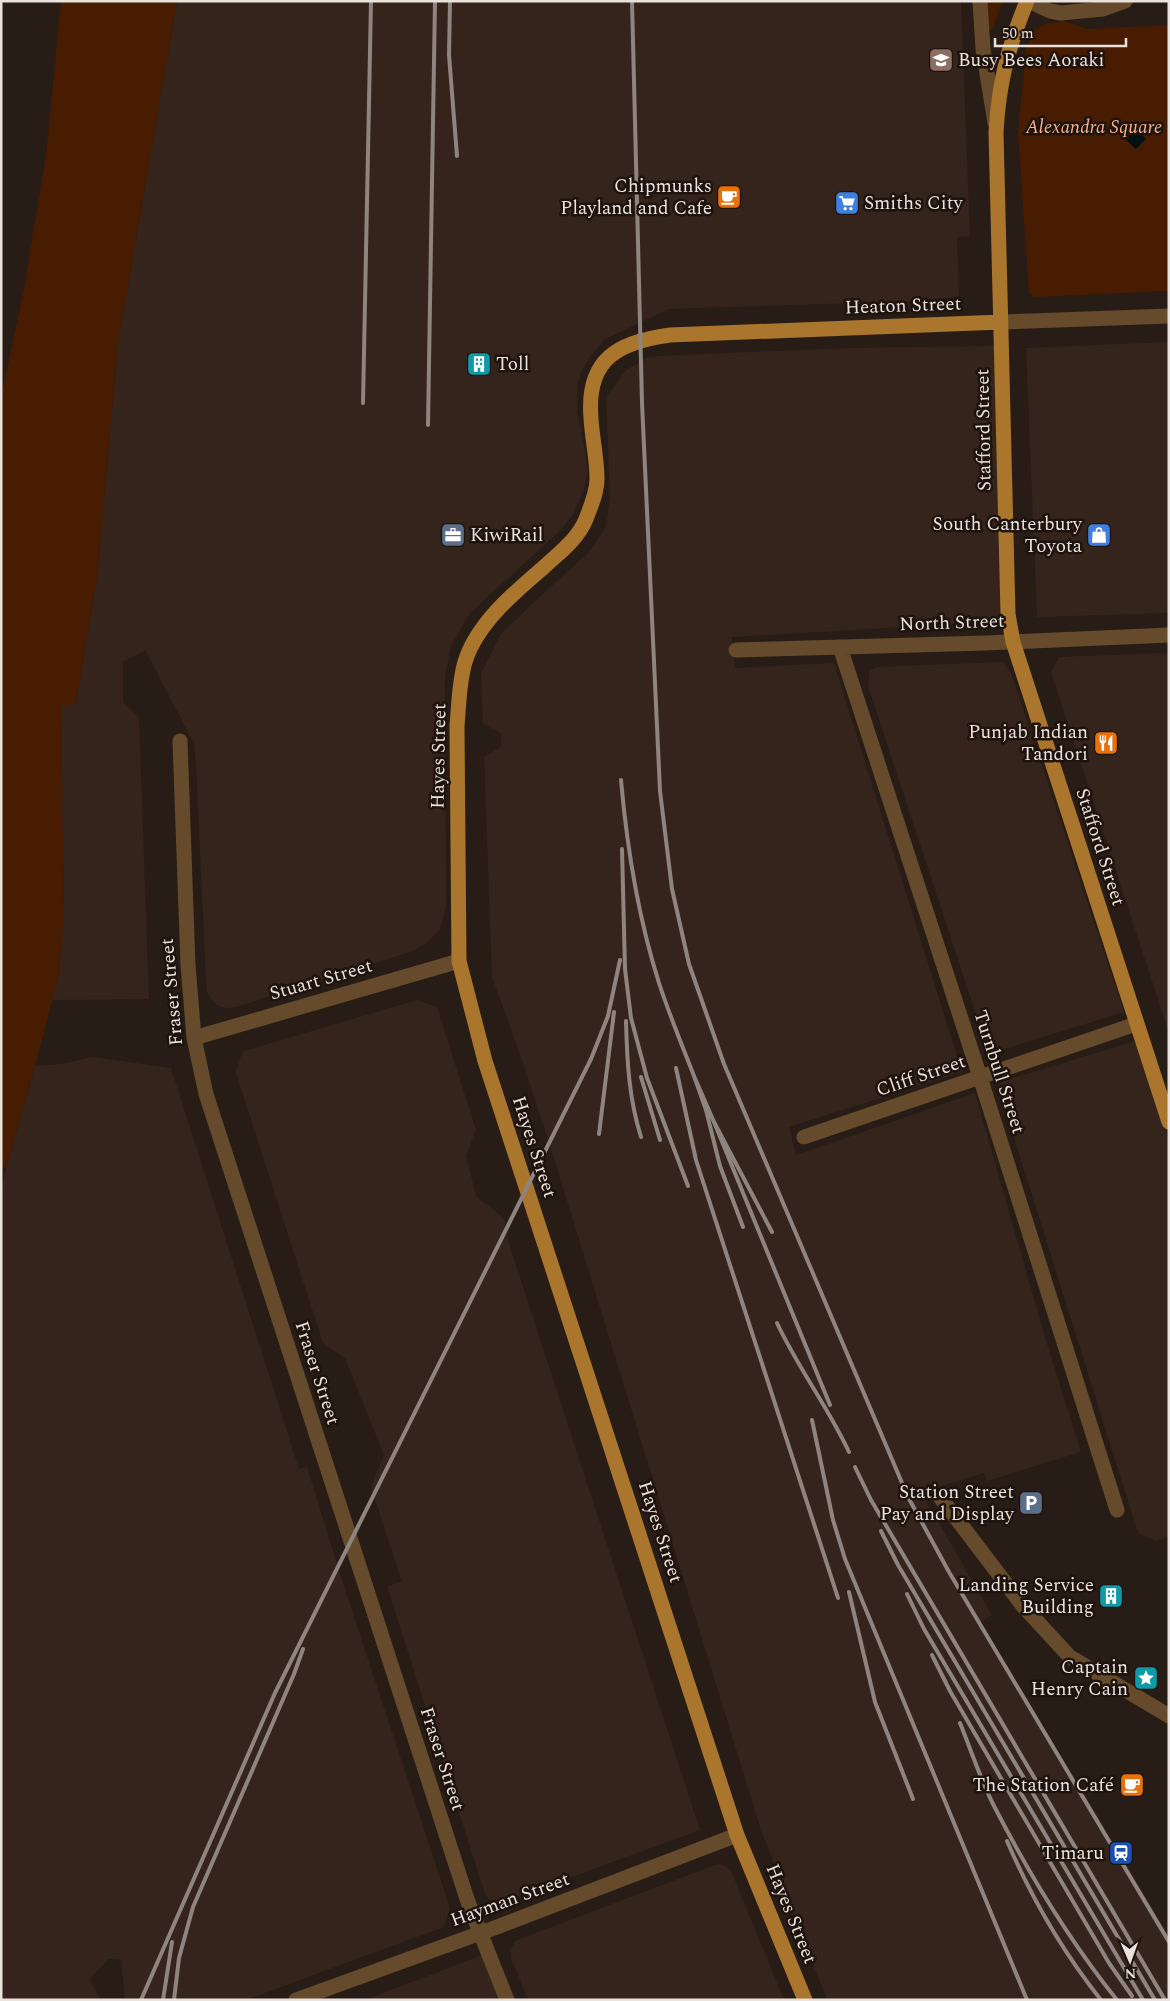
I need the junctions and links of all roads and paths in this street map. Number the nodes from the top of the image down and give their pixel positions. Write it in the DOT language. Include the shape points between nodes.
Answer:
graph roads {
  1 [pos="980,1"];
  2 [pos="1028,1"];
  3 [pos="1124,1"];
  4 [pos="996,132"];
  5 [pos="1169,316"];
  6 [pos="1001,322"];
  7 [pos="640,340"];
  8 [pos="1169,635"];
  9 [pos="1014,642"];
  10 [pos="840,647"];
  11 [pos="736,650"];
  12 [pos="180,741"];
  13 [pos="459,961"];
  14 [pos="1136,1024"];
  15 [pos="194,1038"];
  16 [pos="980,1077"];
  17 [pos="1169,1122"];
  18 [pos="804,1137"];
  19 [pos="940,1497"];
  20 [pos="1117,1510"];
  21 [pos="1169,1716"];
  22 [pos="737,1835"];
  23 [pos="480,1933"];
  24 [pos="296,2000"];
  25 [pos="507,2000"];
  26 [pos="805,2000"];
  1 -- 4 [label="street" via="983,49"];
  2 -- 3 [label="street" via="1050,11 1061,12 1104,9"];
  2 -- 4 [label="main road, Stafford Street" via="1003,71"];
  4 -- 6 [label="main road, Stafford Street"];
  5 -- 6 [label="street, Heaton Street"];
  6 -- 7 [label="main road, Heaton Street" via="670,335"];
  6 -- 9 [label="main road, Stafford Street" via="1008,614"];
  7 -- 13 [label="main road, Hayes Street" via="620,349 605,361 594,382 590,407 597,478 582,528 568,545 496,611 475,640 465,661 457,726"];
  8 -- 9 [label="street, North Street"];
  9 -- 10 [label="street, North Street"];
  9 -- 14 [label="main road, Stafford Street"];
  10 -- 11 [label="street, North Street"];
  10 -- 16 [label="street, Turnbull Street"];
  12 -- 15 [label="street, Fraser Street" via="188,965"];
  13 -- 15 [label="street, Stuart Street"];
  13 -- 22 [label="main road, Hayes Street" via="487,1068"];
  14 -- 16 [label="street, Cliff Street"];
  14 -- 17 [label="main road, Stafford Street"];
  15 -- 23 [label="street, Fraser Street" via="206,1094"];
  16 -- 18 [label="street, Cliff Street"];
  16 -- 20 [label="street, Turnbull Street"];
  19 -- 21 [label="street" via="1023,1606 1070,1657"];
  22 -- 23 [label="street, Hayman Street"];
  22 -- 26 [label="main road, Hayes Street"];
  23 -- 24 [label="street, Hayman Street"];
  23 -- 25 [label="street, Fraser Street"];
}
